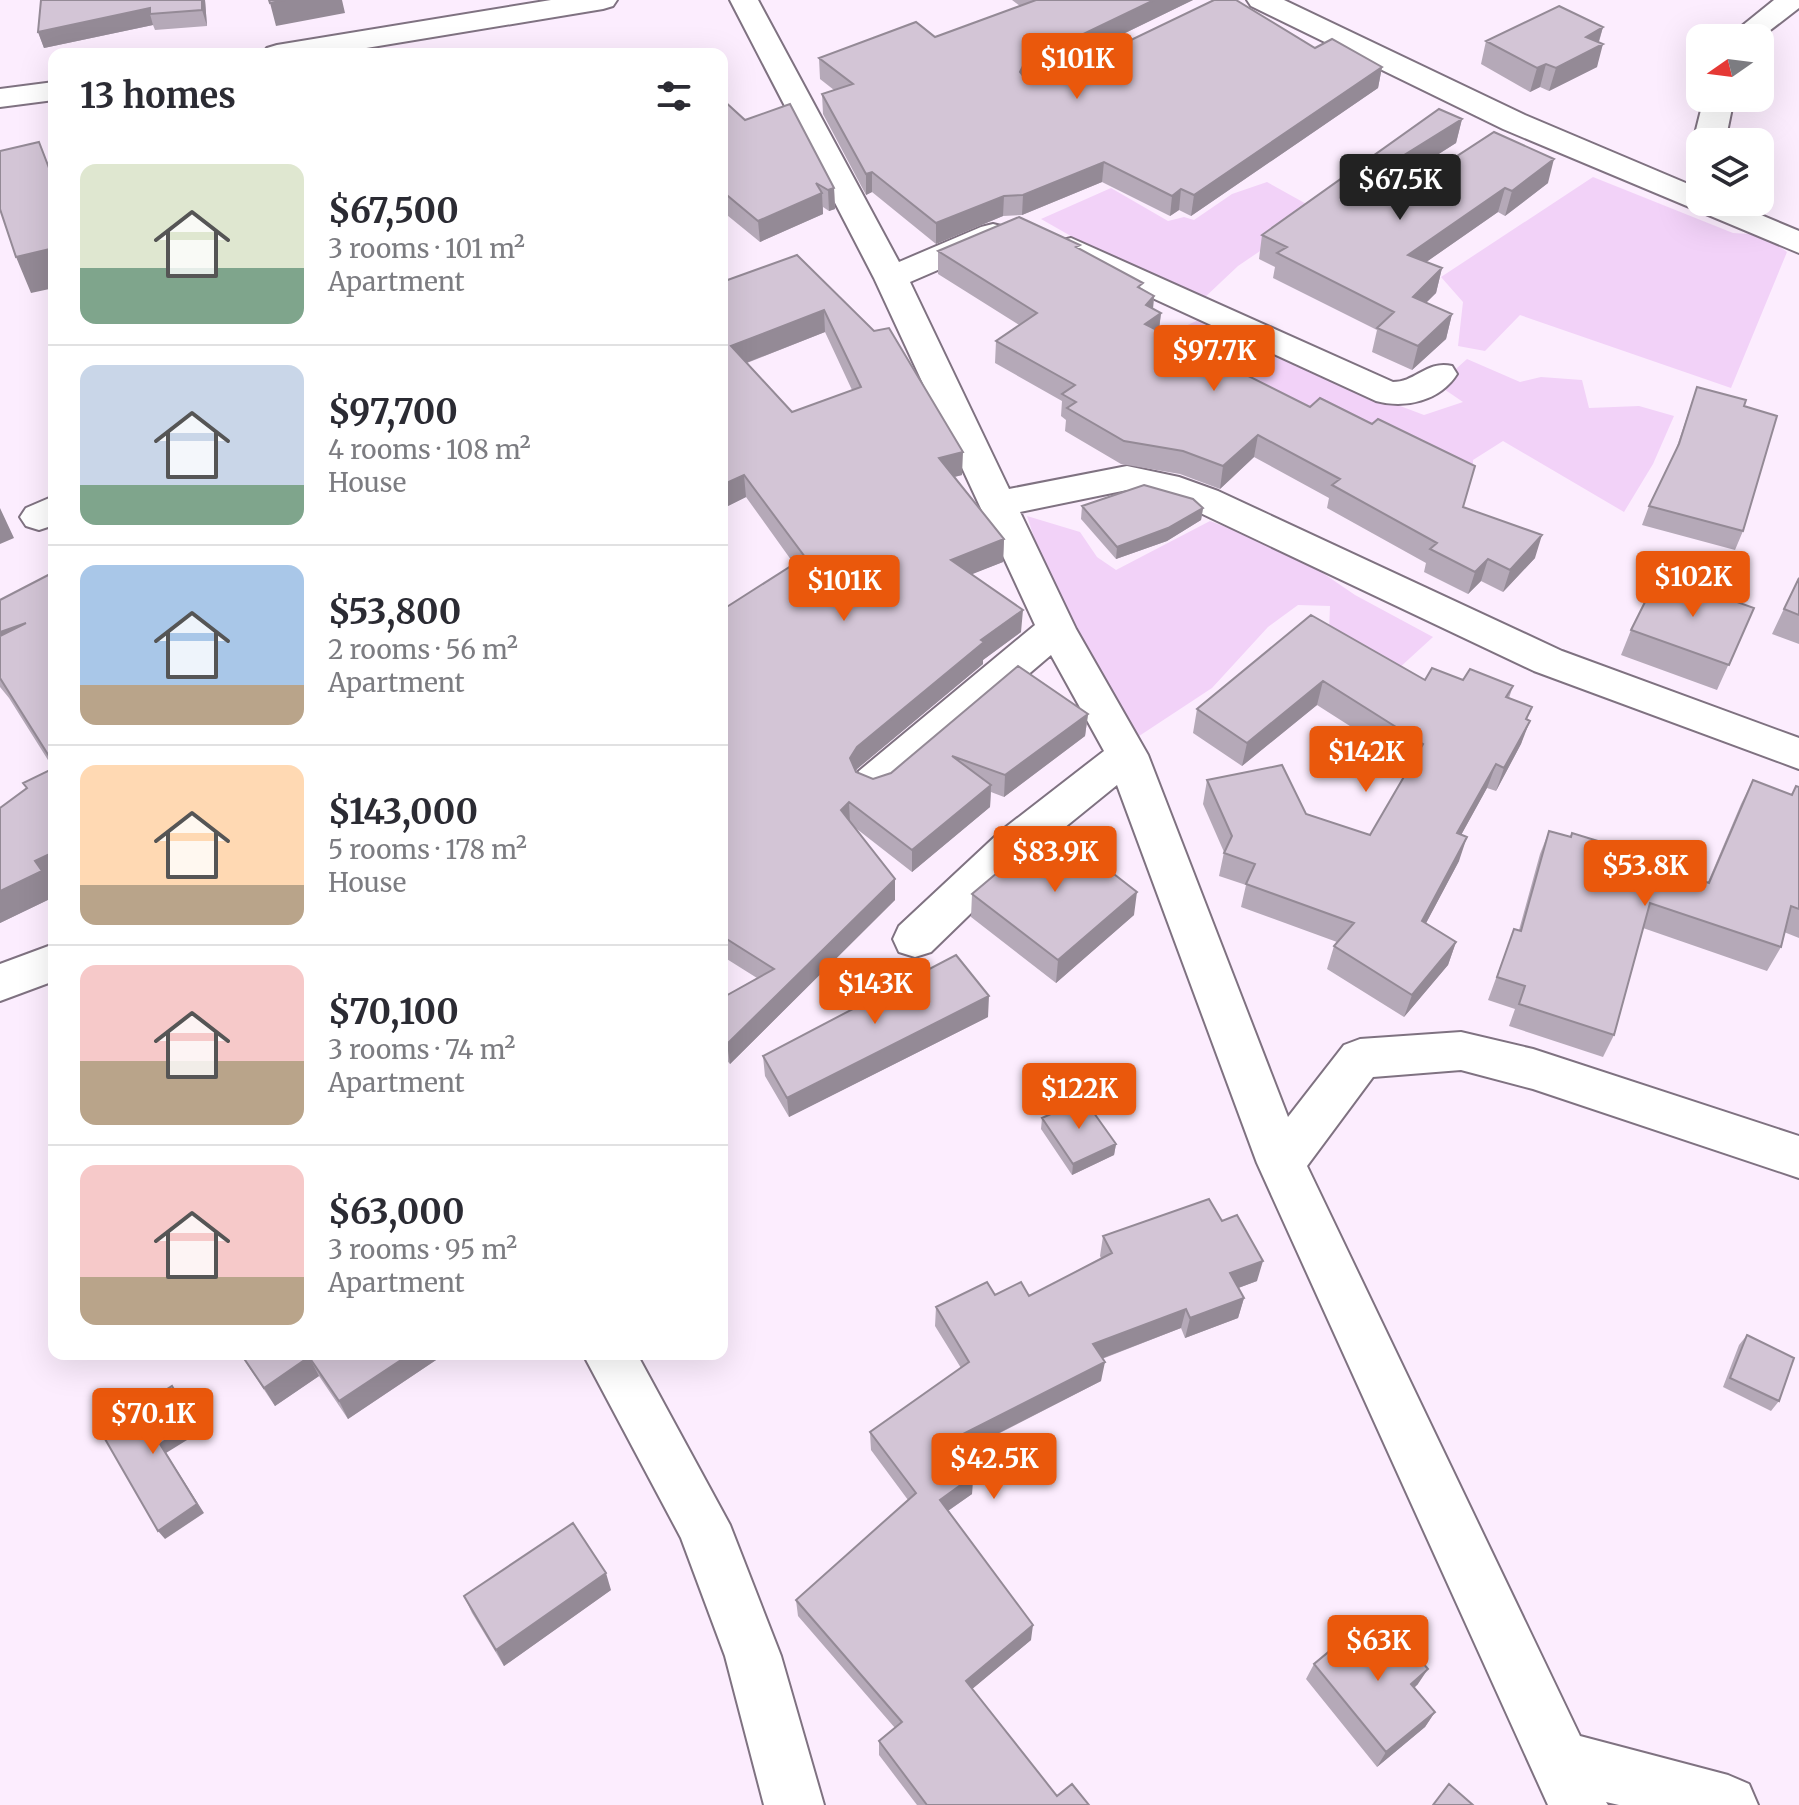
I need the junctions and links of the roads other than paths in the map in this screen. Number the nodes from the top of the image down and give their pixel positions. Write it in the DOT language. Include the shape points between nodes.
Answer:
graph roads {
  1 [pos="603,0"];
  2 [pos="744,0"];
  3 [pos="1261,0"];
  4 [pos="1792,0"];
  5 [pos="1760,24"];
  6 [pos="389,33"];
  7 [pos="309,48"];
  8 [pos="48,92"];
  9 [pos="0,98"];
  10 [pos="1514,122"];
  11 [pos="1487,140"];
  12 [pos="1686,187"];
  13 [pos="1746,216"];
  14 [pos="1799,243"];
  15 [pos="891,278"];
  16 [pos="1440,374"];
  17 [pos="998,504"];
  18 [pos="1056,629"];
  19 [pos="1799,754"];
  20 [pos="1127,755"];
  21 [pos="874,782"];
  22 [pos="915,939"];
  23 [pos="48,964"];
  24 [pos="0,983"];
  25 [pos="1799,1157"];
  26 [pos="1281,1163"];
  27 [pos="612,1360"];
  28 [pos="1569,1782"];
  29 [pos="794,1805"];
  30 [pos="1728,1805"];
  1 -- 6 [label="street"];
  2 -- 15 [label="street"];
  3 -- 10 [label="street"];
  4 -- 5 [label="street"];
  6 -- 7 [label="street"];
  8 -- 9 [label="street"];
  10 -- 11 [label="street"];
  10 -- 12 [label="street"];
  13 -- 14 [label="street"];
  15 -- 16 [label="street" via="998,232 1032,230 1388,393 1411,393"];
  15 -- 17 [label="street"];
  17 -- 18 [label="street"];
  17 -- 19 [label="street" via="1127,478 1166,486 1548,661"];
  18 -- 20 [label="street"];
  18 -- 21 [label="street"];
  20 -- 22 [label="street" via="1017,842"];
  20 -- 26 [label="street"];
  23 -- 24 [label="street"];
  25 -- 26 [label="street" via="1533,1069 1461,1051 1360,1059"];
  26 -- 28 [label="street"];
  27 -- 29 [label="street" via="703,1525 753,1656"];
  28 -- 30 [label="street"];
}
